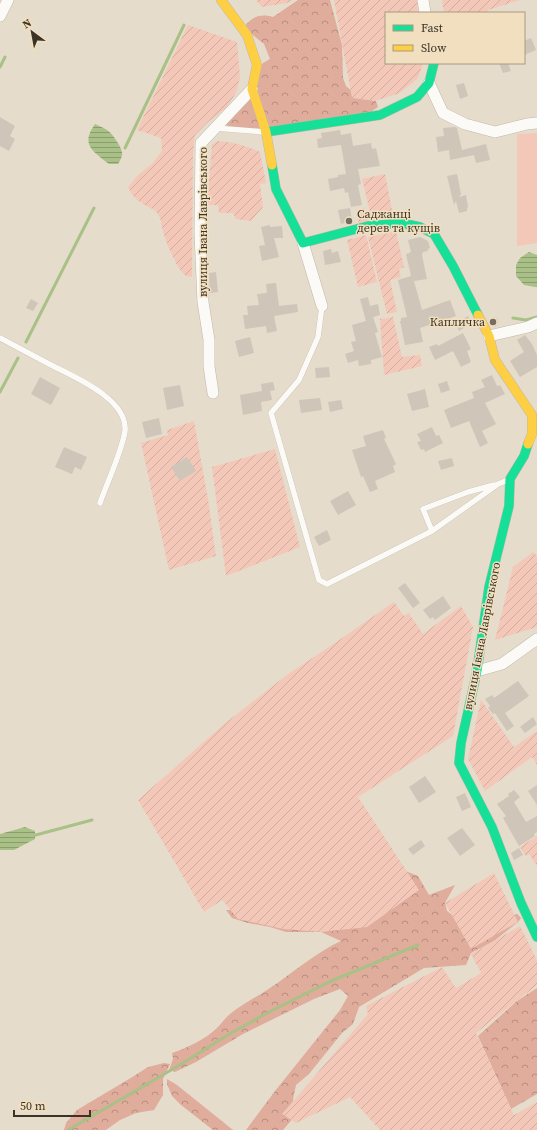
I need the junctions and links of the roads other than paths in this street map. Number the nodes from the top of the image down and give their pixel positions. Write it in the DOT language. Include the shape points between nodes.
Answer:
graph roads {
  1 [pos="8,0"];
  2 [pos="221,0"];
  3 [pos="423,0"];
  4 [pos="425,12"];
  5 [pos="0,16"];
  6 [pos="434,64"];
  7 [pos="429,83"];
  8 [pos="252,89"];
  9 [pos="537,123"];
  10 [pos="215,128"];
  11 [pos="266,132"];
  12 [pos="303,243"];
  13 [pos="322,306"];
  14 [pos="537,323"];
  15 [pos="489,336"];
  16 [pos="0,338"];
  17 [pos="213,394"];
  18 [pos="510,479"];
  19 [pos="498,484"];
  20 [pos="100,503"];
  21 [pos="432,531"];
  22 [pos="537,639"];
  23 [pos="477,672"];
  24 [pos="537,937"];
  1 -- 5 [label="street"];
  2 -- 8 [label="street" via="247,35 257,65"];
  3 -- 4 [label="street"];
  6 -- 7 [label="street"];
  7 -- 9 [label="street" via="444,113 465,124 495,132"];
  7 -- 11 [label="street" via="417,97 380,115"];
  8 -- 10 [label="street, вулиця Івана Лаврівського"];
  8 -- 11 [label="street"];
  10 -- 11 [label="lane"];
  10 -- 17 [label="street, вулиця Івана Лаврівського" via="201,143 200,233 203,302"];
  11 -- 12 [label="street" via="276,189"];
  12 -- 13 [label="street"];
  12 -- 15 [label="street, вулиця Івана Лаврівського" via="368,226 402,223 420,227 434,234"];
  13 -- 21 [label="lane" via="318,337 299,380 271,413 319,580 327,584"];
  14 -- 15 [label="street"];
  15 -- 18 [label="street, вулиця Івана Лаврівського" via="495,360 532,415 532,434 524,456"];
  16 -- 20 [label="lane" via="94,388 110,400 122,415 125,430"];
  18 -- 19 [label="lane"];
  18 -- 23 [label="street, вулиця Івана Лаврівського" via="509,506 489,587"];
  19 -- 21 [label="lane"];
  19 -- 21 [label="lane" via="423,509"];
  22 -- 23 [label="street" via="502,664"];
  23 -- 24 [label="street, вулиця Івана Лаврівського" via="460,743 459,762 492,827"];
}
